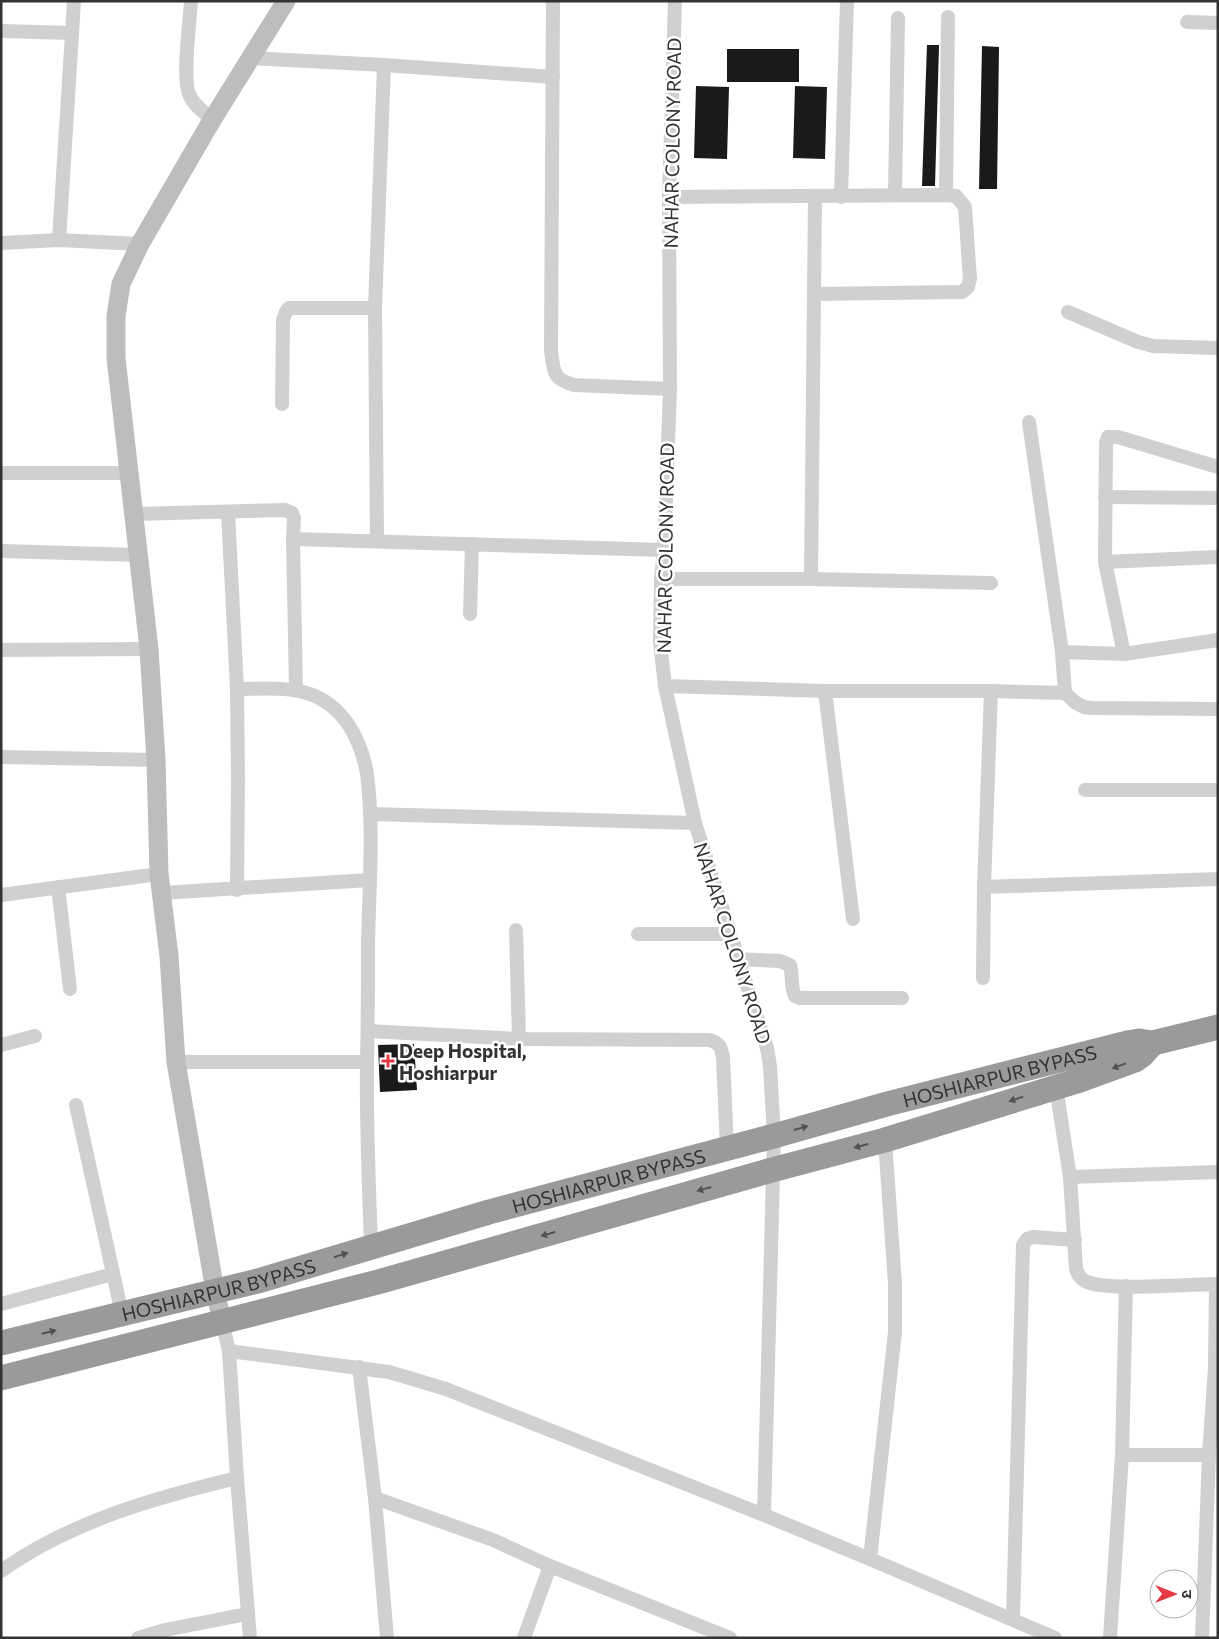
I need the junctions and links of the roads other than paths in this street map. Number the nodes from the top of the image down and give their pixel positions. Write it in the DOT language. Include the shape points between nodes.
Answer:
graph roads {
  1 [pos="74,1"];
  2 [pos="191,1"];
  3 [pos="286,1"];
  4 [pos="553,1"];
  5 [pos="676,1"];
  6 [pos="847,1"];
  7 [pos="948,17"];
  8 [pos="898,18"];
  9 [pos="1187,22"];
  10 [pos="1218,24"];
  11 [pos="1,31"];
  12 [pos="72,33"];
  13 [pos="251,58"];
  14 [pos="384,65"];
  15 [pos="553,77"];
  16 [pos="212,120"];
  17 [pos="895,195"];
  18 [pos="946,195"];
  19 [pos="815,196"];
  20 [pos="670,197"];
  21 [pos="841,197"];
  22 [pos="59,240"];
  23 [pos="1,243"];
  24 [pos="140,244"];
  25 [pos="814,294"];
  26 [pos="375,308"];
  27 [pos="1068,312"];
  28 [pos="1218,348"];
  29 [pos="670,389"];
  30 [pos="282,404"];
  31 [pos="1029,422"];
  32 [pos="1218,467"];
  33 [pos="1,473"];
  34 [pos="129,473"];
  35 [pos="1105,497"];
  36 [pos="1218,498"];
  37 [pos="228,512"];
  38 [pos="134,514"];
  39 [pos="293,538"];
  40 [pos="377,540"];
  41 [pos="472,544"];
  42 [pos="664,550"];
  43 [pos="1,551"];
  44 [pos="139,555"];
  45 [pos="1218,557"];
  46 [pos="1105,562"];
  47 [pos="661,580"];
  48 [pos="810,580"];
  49 [pos="991,584"];
  50 [pos="470,614"];
  51 [pos="1218,640"];
  52 [pos="149,649"];
  53 [pos="1,650"];
  54 [pos="1062,652"];
  55 [pos="1124,654"];
  56 [pos="664,686"];
  57 [pos="237,689"];
  58 [pos="296,689"];
  59 [pos="825,691"];
  60 [pos="991,691"];
  61 [pos="1065,693"];
  62 [pos="1218,709"];
  63 [pos="1,758"];
  64 [pos="156,760"];
  65 [pos="1085,790"];
  66 [pos="1218,790"];
  67 [pos="370,814"];
  68 [pos="695,822"];
  69 [pos="159,874"];
  70 [pos="1218,879"];
  71 [pos="369,880"];
  72 [pos="58,887"];
  73 [pos="984,887"];
  74 [pos="237,890"];
  75 [pos="162,893"];
  76 [pos="1,895"];
  77 [pos="854,919"];
  78 [pos="516,930"];
  79 [pos="638,934"];
  80 [pos="730,934"];
  81 [pos="738,959"];
  82 [pos="982,978"];
  83 [pos="70,989"];
  84 [pos="902,998"];
  85 [pos="1218,1027"];
  86 [pos="368,1031"];
  87 [pos="34,1036"];
  88 [pos="519,1038"];
  89 [pos="1153,1043"];
  90 [pos="1,1045"];
  91 [pos="176,1062"];
  92 [pos="367,1062"];
  93 [pos="1056,1087"];
  94 [pos="76,1105"];
  95 [pos="774,1136"];
  96 [pos="885,1140"];
  97 [pos="727,1149"];
  98 [pos="772,1170"];
  99 [pos="1218,1172"];
  100 [pos="1070,1177"];
  101 [pos="1075,1240"];
  102 [pos="371,1246"];
  103 [pos="114,1274"];
  104 [pos="1217,1284"];
  105 [pos="1126,1286"];
  106 [pos="215,1292"];
  107 [pos="1,1304"];
  108 [pos="122,1314"];
  109 [pos="222,1321"];
  110 [pos="1,1343"];
  111 [pos="229,1351"];
  112 [pos="359,1367"];
  113 [pos="1216,1368"];
  114 [pos="1,1378"];
  115 [pos="1122,1455"];
  116 [pos="1209,1455"];
  117 [pos="237,1478"];
  118 [pos="375,1498"];
  119 [pos="764,1515"];
  120 [pos="870,1558"];
  121 [pos="550,1566"];
  122 [pos="1,1571"];
  123 [pos="247,1614"];
  124 [pos="1013,1619"];
  125 [pos="138,1638"];
  126 [pos="250,1638"];
  127 [pos="387,1638"];
  128 [pos="524,1638"];
  129 [pos="730,1638"];
  130 [pos="1054,1638"];
  131 [pos="1110,1638"];
  132 [pos="1202,1638"];
  1 -- 12 [label="street"];
  2 -- 16 [label="street" via="188,93"];
  3 -- 13 [label="street"];
  4 -- 15 [label="street"];
  5 -- 20 [label="street, NAHAR COLONY ROAD"];
  6 -- 21 [label="street"];
  7 -- 18 [label="street"];
  8 -- 17 [label="street"];
  9 -- 10 [label="street"];
  11 -- 12 [label="street"];
  12 -- 22 [label="street"];
  13 -- 14 [label="street"];
  13 -- 16 [label="street"];
  14 -- 15 [label="street"];
  14 -- 26 [label="street"];
  15 -- 29 [label="street" via="551,351 554,372 562,381 574,385"];
  16 -- 24 [label="street"];
  17 -- 18 [label="street"];
  17 -- 21 [label="street"];
  18 -- 25 [label="street" via="956,196 965,207 970,278 968,287 962,292"];
  19 -- 20 [label="street"];
  19 -- 21 [label="street"];
  19 -- 25 [label="street"];
  20 -- 29 [label="street, NAHAR COLONY ROAD"];
  22 -- 23 [label="street"];
  22 -- 24 [label="street"];
  24 -- 34 [label="street" via="121,284 116,316 116,358"];
  25 -- 48 [label="street"];
  26 -- 30 [label="street" via="289,308 283,320"];
  26 -- 40 [label="street"];
  27 -- 28 [label="street" via="1153,346"];
  29 -- 42 [label="street, NAHAR COLONY ROAD"];
  31 -- 54 [label="street"];
  32 -- 35 [label="street" via="1118,437 1108,437"];
  33 -- 34 [label="street"];
  34 -- 38 [label="street"];
  35 -- 36 [label="street"];
  35 -- 46 [label="street"];
  37 -- 38 [label="street"];
  37 -- 39 [label="street" via="289,511 294,518"];
  37 -- 57 [label="street"];
  38 -- 44 [label="street"];
  39 -- 40 [label="street"];
  39 -- 58 [label="street"];
  40 -- 41 [label="street"];
  41 -- 42 [label="street"];
  41 -- 50 [label="street"];
  42 -- 47 [label="street, NAHAR COLONY ROAD"];
  43 -- 44 [label="street"];
  44 -- 52 [label="street"];
  45 -- 46 [label="street"];
  46 -- 55 [label="street"];
  47 -- 48 [label="street"];
  47 -- 56 [label="street, NAHAR COLONY ROAD" via="660,642"];
  48 -- 49 [label="street"];
  51 -- 55 [label="street"];
  52 -- 53 [label="street"];
  52 -- 64 [label="street"];
  54 -- 55 [label="street"];
  54 -- 61 [label="street"];
  56 -- 59 [label="street"];
  56 -- 68 [label="street, NAHAR COLONY ROAD"];
  57 -- 58 [label="street"];
  57 -- 74 [label="street"];
  58 -- 67 [label="street" via="322,699 340,713 353,732 367,772"];
  59 -- 60 [label="street"];
  59 -- 77 [label="street"];
  60 -- 61 [label="street"];
  60 -- 73 [label="street"];
  61 -- 62 [label="street" via="1076,703 1092,708"];
  63 -- 64 [label="street"];
  64 -- 69 [label="street"];
  65 -- 66 [label="street"];
  67 -- 68 [label="street"];
  67 -- 71 [label="street"];
  68 -- 80 [label="street, NAHAR COLONY ROAD"];
  69 -- 72 [label="street"];
  69 -- 75 [label="street"];
  70 -- 73 [label="street"];
  71 -- 74 [label="street"];
  71 -- 86 [label="street"];
  72 -- 76 [label="street"];
  72 -- 83 [label="street"];
  73 -- 82 [label="street"];
  74 -- 75 [label="street"];
  75 -- 91 [label="street"];
  78 -- 88 [label="street"];
  79 -- 80 [label="street"];
  80 -- 81 [label="street, NAHAR COLONY ROAD"];
  81 -- 84 [label="street" via="790,965 793,990 800,998"];
  81 -- 95 [label="street, NAHAR COLONY ROAD" via="767,1048"];
  85 -- 89 [label="highway, HOSHIARPUR BYPASS"];
  86 -- 88 [label="street"];
  86 -- 92 [label="street"];
  87 -- 90 [label="street"];
  88 -- 97 [label="street" via="716,1042 721,1046 723,1057"];
  89 -- 93 [label="highway, one-way" via="1135,1060"];
  95 -- 89 [label="highway, HOSHIARPUR BYPASS, one-way" via="1128,1043"];
  91 -- 92 [label="street"];
  91 -- 106 [label="street"];
  92 -- 102 [label="street"];
  93 -- 96 [label="highway, one-way"];
  93 -- 100 [label="street"];
  94 -- 103 [label="street"];
  95 -- 97 [label="highway, HOSHIARPUR BYPASS"];
  95 -- 98 [label="street, NAHAR COLONY ROAD"];
  96 -- 98 [label="highway, one-way"];
  96 -- 120 [label="street" via="895,1332"];
  97 -- 102 [label="highway, HOSHIARPUR BYPASS"];
  98 -- 109 [label="highway, one-way" via="378,1282"];
  98 -- 119 [label="street, NAHAR COLONY ROAD"];
  99 -- 100 [label="street"];
  100 -- 101 [label="street"];
  101 -- 105 [label="street" via="1079,1277 1086,1282"];
  101 -- 124 [label="street" via="1033,1237 1027,1239 1023,1246"];
  106 -- 102 [label="highway, HOSHIARPUR BYPASS, one-way"];
  103 -- 107 [label="street"];
  103 -- 108 [label="street"];
  104 -- 105 [label="street"];
  104 -- 113 [label="street"];
  105 -- 115 [label="street"];
  106 -- 108 [label="highway, HOSHIARPUR BYPASS"];
  106 -- 109 [label="street"];
  110 -- 108 [label="highway, HOSHIARPUR BYPASS, one-way"];
  109 -- 111 [label="street"];
  109 -- 114 [label="highway"];
  111 -- 112 [label="street"];
  111 -- 117 [label="street"];
  112 -- 118 [label="street"];
  112 -- 119 [label="street" via="413,1378 446,1389"];
  113 -- 116 [label="street"];
  115 -- 116 [label="street"];
  115 -- 131 [label="street"];
  116 -- 132 [label="street"];
  117 -- 122 [label="street" via="121,1510 78,1527"];
  117 -- 123 [label="street"];
  118 -- 121 [label="street" via="493,1540"];
  118 -- 127 [label="street"];
  119 -- 120 [label="street"];
  120 -- 124 [label="street"];
  121 -- 128 [label="street"];
  121 -- 129 [label="street"];
  123 -- 125 [label="street"];
  123 -- 126 [label="street"];
  124 -- 130 [label="street"];
}
